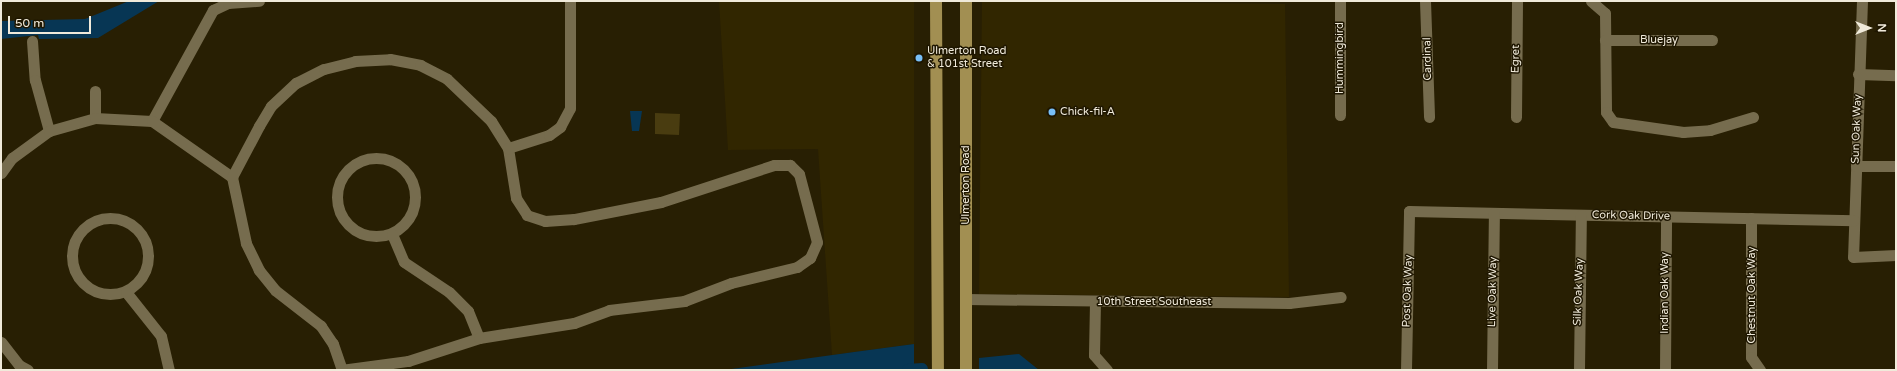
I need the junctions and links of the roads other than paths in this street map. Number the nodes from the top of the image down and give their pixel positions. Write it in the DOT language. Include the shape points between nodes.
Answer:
graph roads {
  1 [pos="259,1"];
  2 [pos="570,1"];
  3 [pos="936,1"];
  4 [pos="966,1"];
  5 [pos="1340,1"];
  6 [pos="1425,1"];
  7 [pos="1517,1"];
  8 [pos="1591,1"];
  9 [pos="1862,1"];
  10 [pos="1605,40"];
  11 [pos="1712,40"];
  12 [pos="32,41"];
  13 [pos="1858,74"];
  14 [pos="1896,75"];
  15 [pos="95,91"];
  16 [pos="1340,115"];
  17 [pos="1429,117"];
  18 [pos="1516,117"];
  19 [pos="1753,117"];
  20 [pos="95,118"];
  21 [pos="152,121"];
  22 [pos="50,131"];
  23 [pos="508,148"];
  24 [pos="1856,166"];
  25 [pos="1896,166"];
  26 [pos="1,174"];
  27 [pos="232,177"];
  28 [pos="1409,212"];
  29 [pos="1494,213"];
  30 [pos="1582,215"];
  31 [pos="1666,216"];
  32 [pos="1751,218"];
  33 [pos="1854,220"];
  34 [pos="392,234"];
  35 [pos="1896,255"];
  36 [pos="126,292"];
  37 [pos="1341,297"];
  38 [pos="966,299"];
  39 [pos="1095,302"];
  40 [pos="479,338"];
  41 [pos="1,342"];
  42 [pos="20,368"];
  43 [pos="169,370"];
  44 [pos="341,370"];
  45 [pos="938,370"];
  46 [pos="966,370"];
  47 [pos="1107,370"];
  48 [pos="1406,370"];
  49 [pos="1492,370"];
  50 [pos="1579,370"];
  51 [pos="1665,370"];
  52 [pos="1760,370"];
  1 -- 21 [label="street" via="228,4 212,10"];
  2 -- 23 [label="street" via="570,108 567,118 549,135"];
  3 -- 45 [label="main road"];
  4 -- 38 [label="main road, Ulmerton Road"];
  5 -- 16 [label="street, Hummingbird"];
  6 -- 17 [label="street, Cardinal"];
  7 -- 18 [label="street, Egret"];
  8 -- 10 [label="street" via="1605,13"];
  9 -- 13 [label="street, Sun Oak Way"];
  10 -- 11 [label="street, Bluejay"];
  10 -- 19 [label="street" via="1606,112 1613,122 1682,132 1710,130"];
  12 -- 22 [label="street" via="35,80"];
  13 -- 14 [label="street"];
  13 -- 24 [label="street, Sun Oak Way"];
  15 -- 20 [label="street"];
  20 -- 21 [label="street"];
  20 -- 22 [label="street"];
  21 -- 27 [label="street"];
  22 -- 26 [label="street" via="12,158"];
  23 -- 27 [label="street" via="492,120 447,79 420,65 390,59 355,61 324,69 296,83 271,106"];
  23 -- 40 [label="street" via="516,198 527,215 545,221 574,219 661,202 774,165 790,165 799,174 817,242 810,258 797,267 731,283 684,301 609,310 574,323"];
  24 -- 25 [label="street"];
  24 -- 33 [label="street, Sun Oak Way"];
  27 -- 44 [label="street" via="246,243 259,270 274,290 321,326 333,344"];
  28 -- 29 [label="street, Cork Oak Drive"];
  28 -- 48 [label="street, Post Oak Way"];
  29 -- 30 [label="street, Cork Oak Drive"];
  29 -- 49 [label="street, Live Oak Way"];
  30 -- 31 [label="street, Cork Oak Drive"];
  30 -- 50 [label="street, Silk Oak Way"];
  31 -- 32 [label="street, Cork Oak Drive"];
  31 -- 51 [label="street, Indian Oak Way"];
  32 -- 33 [label="street, Cork Oak Drive"];
  32 -- 52 [label="street, Chestnut Oak Way" via="1751,357"];
  33 -- 35 [label="street, Sun Oak Way" via="1853,257"];
  34 -- 34 [label="street" via="406,223 415,207 413,184 408,173 394,162 377,158 360,161 346,172 338,187 338,205 345,221 364,234 375,237"];
  34 -- 40 [label="street" via="404,262 449,292 468,311"];
  36 -- 36 [label="street" via="139,282 147,268 145,242 132,224 117,218 101,218 86,225 76,237 71,253 73,269 81,283 94,292 110,295"];
  36 -- 43 [label="street" via="161,336"];
  37 -- 39 [label="street, 10th Street Southeast" via="1289,303"];
  38 -- 39 [label="street, 10th Street Southeast"];
  38 -- 46 [label="main road, Ulmerton Road"];
  39 -- 47 [label="street" via="1094,354"];
  40 -- 44 [label="street" via="408,361"];
  41 -- 42 [label="street"];
}
